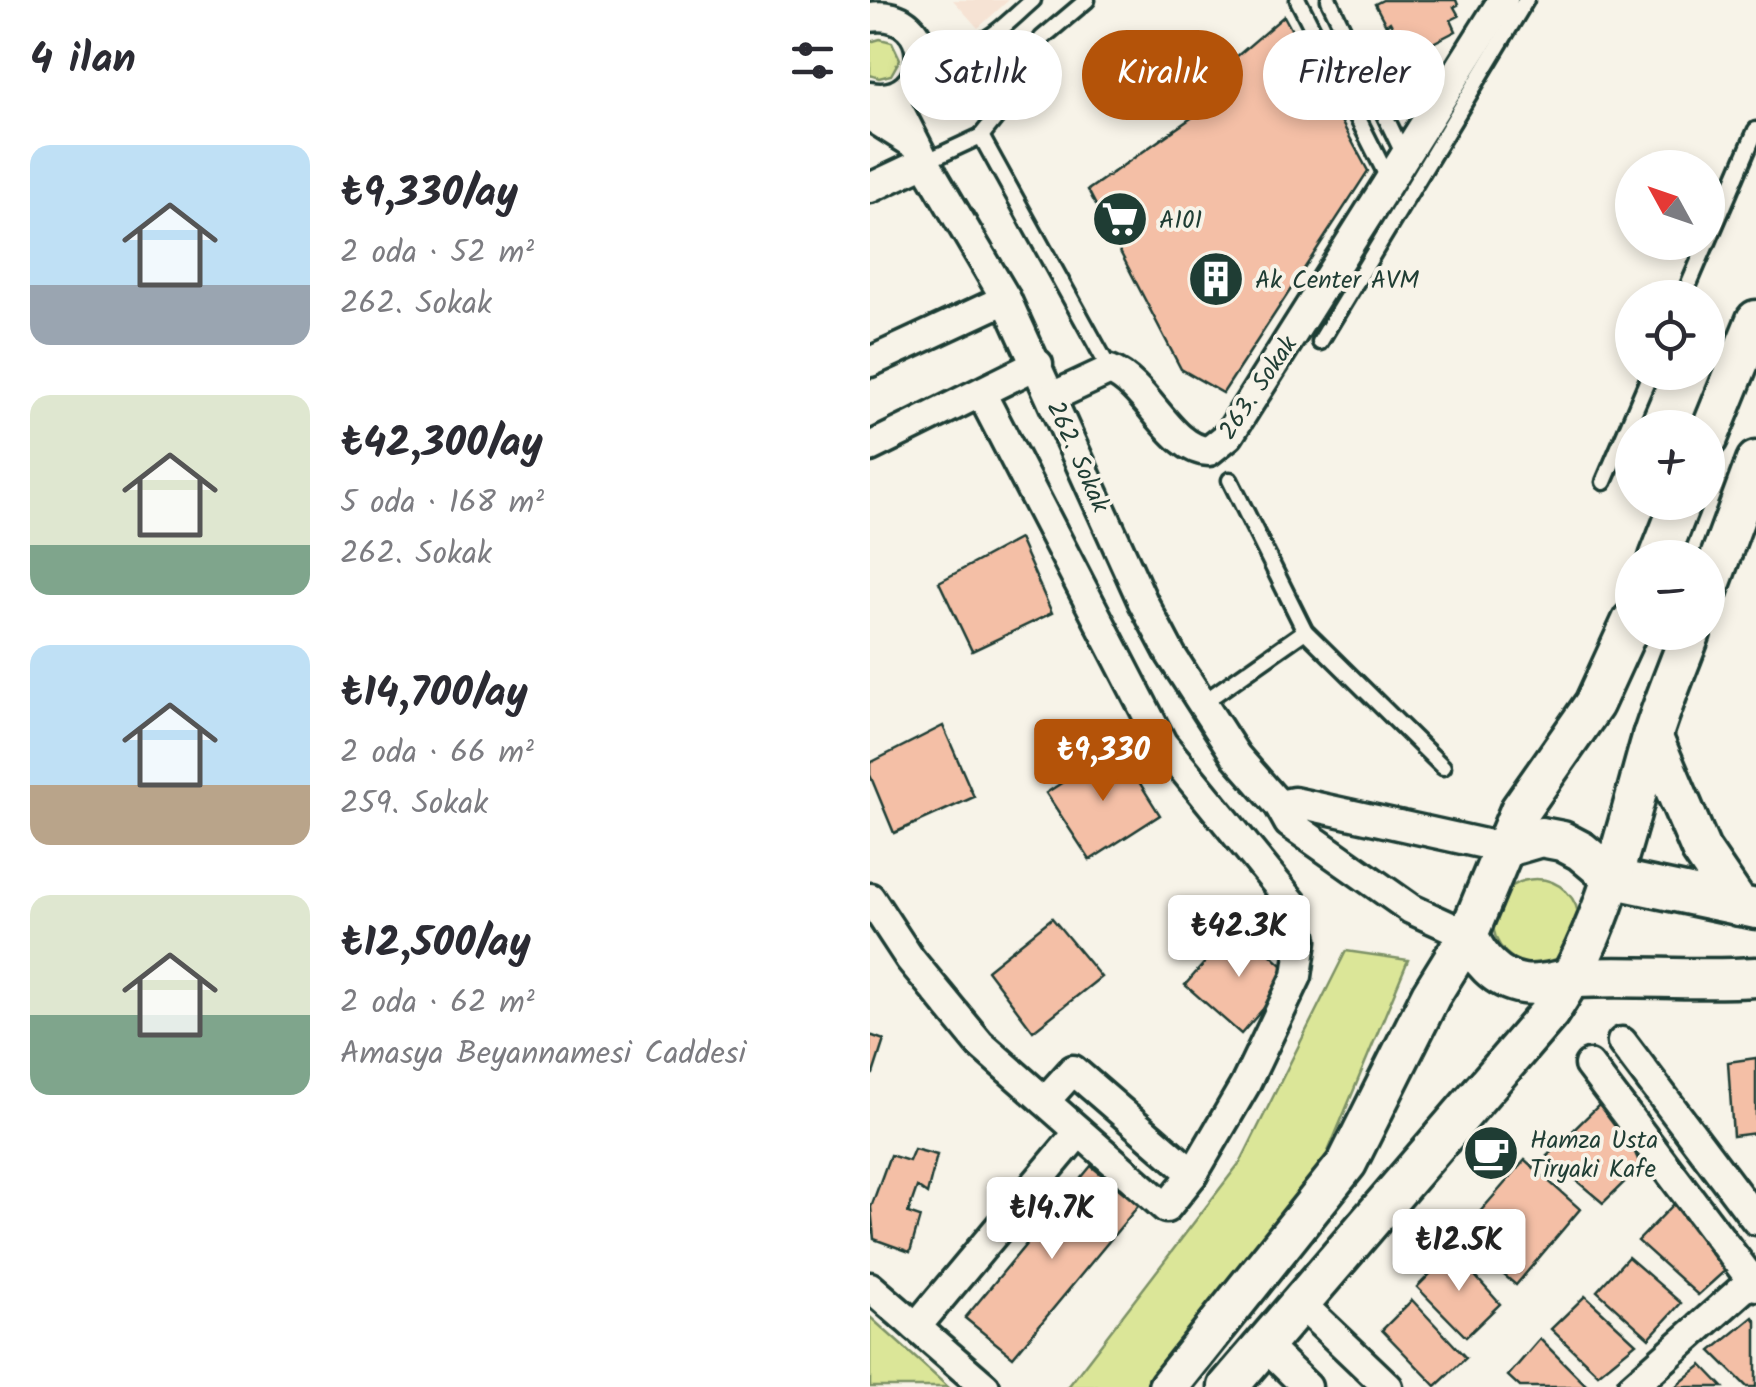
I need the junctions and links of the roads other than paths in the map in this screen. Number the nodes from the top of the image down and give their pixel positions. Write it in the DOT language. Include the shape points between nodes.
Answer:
graph roads {
  1 [pos="1033,0"];
  2 [pos="1087,0"];
  3 [pos="1298,0"];
  4 [pos="1329,0"];
  5 [pos="1502,0"];
  6 [pos="1526,0"];
  7 [pos="870,17"];
  8 [pos="912,30"];
  9 [pos="1000,30"];
  10 [pos="881,97"];
  11 [pos="870,116"];
  12 [pos="1756,130"];
  13 [pos="981,136"];
  14 [pos="920,153"];
  15 [pos="1405,156"];
  16 [pos="1390,180"];
  17 [pos="870,188"];
  18 [pos="1725,201"];
  19 [pos="1006,299"];
  20 [pos="1756,320"];
  21 [pos="1320,342"];
  22 [pos="870,362"];
  23 [pos="1038,364"];
  24 [pos="1110,370"];
  25 [pos="1643,390"];
  26 [pos="981,392"];
  27 [pos="1052,397"];
  28 [pos="1719,410"];
  29 [pos="870,447"];
  30 [pos="1756,461"];
  31 [pos="1230,480"];
  32 [pos="1604,482"];
  33 [pos="1725,544"];
  34 [pos="1305,631"];
  35 [pos="1619,650"];
  36 [pos="1685,650"];
  37 [pos="1201,704"];
  38 [pos="1652,736"];
  39 [pos="1444,767"];
  40 [pos="1279,805"];
  41 [pos="1504,848"];
  42 [pos="1614,879"];
  43 [pos="870,898"];
  44 [pos="1748,907"];
  45 [pos="1468,934"];
  46 [pos="1756,977"];
  47 [pos="1572,978"];
  48 [pos="1622,1042"];
  49 [pos="1589,1065"];
  50 [pos="1045,1102"];
  51 [pos="1079,1132"];
  52 [pos="1192,1174"];
  53 [pos="1756,1220"];
  54 [pos="1755,1281"];
  55 [pos="870,1287"];
  56 [pos="1300,1303"];
  57 [pos="916,1327"];
  58 [pos="1264,1345"];
  59 [pos="985,1387"];
  60 [pos="1168,1387"];
  61 [pos="1228,1387"];
  62 [pos="1307,1387"];
  63 [pos="1388,1387"];
  64 [pos="1632,1387"];
  1 -- 9 [label="lane"];
  2 -- 13 [label="lane" via="1042,38 1026,62 1022,85"];
  3 -- 16 [label="lane"];
  4 -- 15 [label="lane"];
  5 -- 15 [label="street, 263. Sokak"];
  6 -- 21 [label="lane"];
  7 -- 8 [label="street" via="901,20"];
  10 -- 14 [label="street, 262. Sokak"];
  11 -- 14 [label="street"];
  12 -- 18 [label="lane"];
  13 -- 14 [label="lane"];
  13 -- 24 [label="lane"];
  14 -- 17 [label="street"];
  14 -- 19 [label="street, 262. Sokak"];
  15 -- 16 [label="street, 263. Sokak"];
  16 -- 24 [label="street, 263. Sokak" via="1219,445 1208,451 1188,446 1127,377"];
  19 -- 22 [label="street"];
  19 -- 23 [label="street, 262. Sokak"];
  20 -- 28 [label="main road"];
  23 -- 26 [label="street"];
  23 -- 27 [label="street, 262. Sokak"];
  24 -- 27 [label="street"];
  25 -- 32 [label="lane"];
  26 -- 29 [label="street"];
  26 -- 52 [label="street" via="1162,743 1294,905 1302,940 1297,976 1245,1085"];
  27 -- 37 [label="street, 262. Sokak" via="1143,602"];
  30 -- 33 [label="main road"];
  31 -- 34 [label="lane"];
  34 -- 37 [label="lane"];
  34 -- 39 [label="lane"];
  35 -- 41 [label="main road" via="1594,704 1520,810"];
  36 -- 38 [label="main road"];
  37 -- 40 [label="street, 262. Sokak"];
  38 -- 42 [label="main road"];
  38 -- 44 [label="main road" via="1701,850"];
  40 -- 41 [label="street" via="1294,802"];
  40 -- 45 [label="street, 262. Sokak" via="1289,823 1412,909"];
  41 -- 42 [label="main road" via="1541,837 1562,841"];
  41 -- 45 [label="main road"];
  42 -- 44 [label="main road"];
  42 -- 47 [label="main road"];
  43 -- 50 [label="street" via="980,1044"];
  45 -- 47 [label="main road" via="1474,950 1500,975 1521,984"];
  45 -- 60 [label="main road" via="1347,1164"];
  46 -- 47 [label="main road"];
  47 -- 56 [label="main road"];
  48 -- 53 [label="street"];
  49 -- 54 [label="street"];
  50 -- 51 [label="street"];
  50 -- 52 [label="street" via="1072,1070"];
  51 -- 52 [label="street" via="1166,1208"];
  51 -- 57 [label="street"];
  54 -- 64 [label="street"];
  55 -- 57 [label="street"];
  56 -- 58 [label="main road"];
  56 -- 63 [label="street"];
  57 -- 59 [label="street"];
  58 -- 61 [label="main road"];
  58 -- 62 [label="street"];
}
